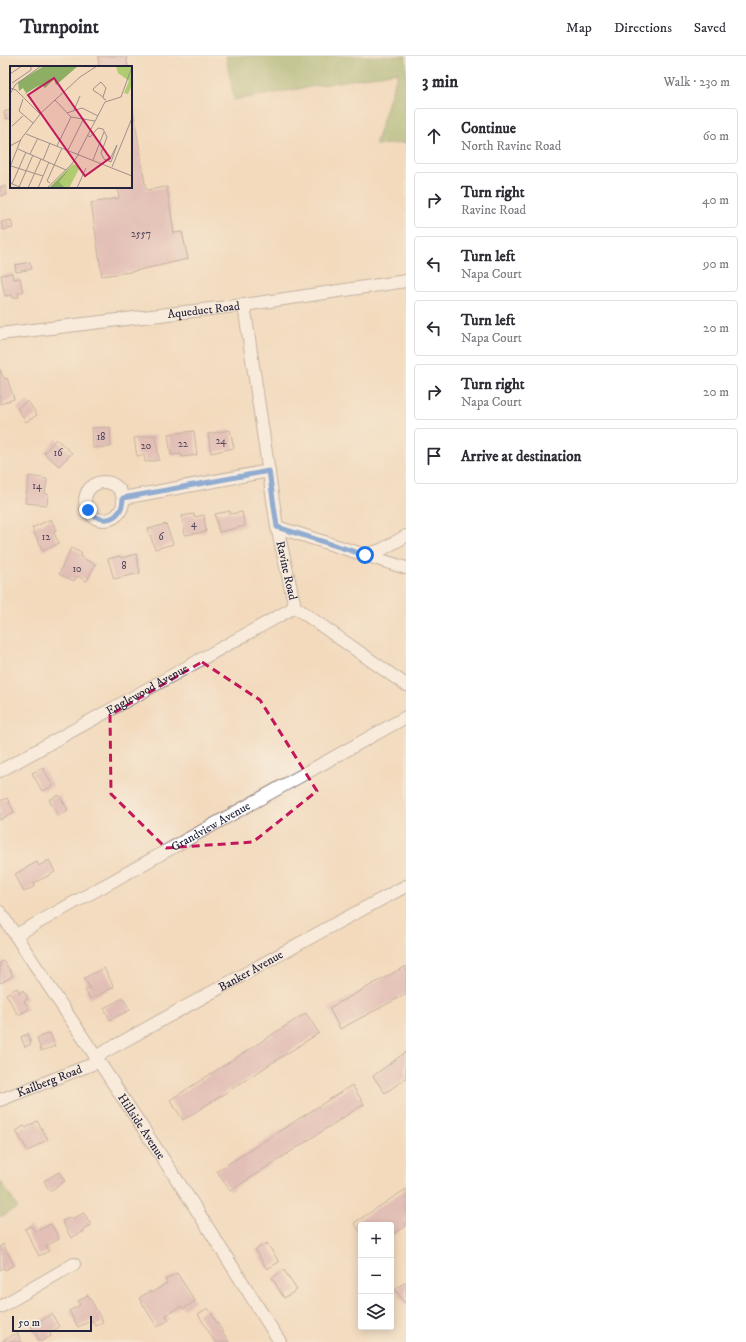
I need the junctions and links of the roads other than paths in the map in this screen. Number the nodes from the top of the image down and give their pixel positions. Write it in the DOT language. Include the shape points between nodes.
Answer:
graph roads {
  1 [pos="406,281"];
  2 [pos="244,305"];
  3 [pos="0,334"];
  4 [pos="269,471"];
  5 [pos="123,498"];
  6 [pos="277,527"];
  7 [pos="406,536"];
  8 [pos="365,555"];
  9 [pos="406,568"];
  10 [pos="295,607"];
  11 [pos="406,685"];
  12 [pos="406,717"];
  13 [pos="0,771"];
  14 [pos="406,886"];
  15 [pos="0,912"];
  16 [pos="16,936"];
  17 [pos="97,1059"];
  18 [pos="0,1100"];
  19 [pos="74,1264"];
  20 [pos="0,1307"];
  21 [pos="280,1342"];
  1 -- 2 [label="street, Aqueduct Road"];
  2 -- 3 [label="street, Aqueduct Road"];
  2 -- 4 [label="street, Ravine Road"];
  4 -- 5 [label="street"];
  4 -- 6 [label="street, Ravine Road"];
  6 -- 8 [label="street"];
  6 -- 10 [label="street, Ravine Road"];
  7 -- 8 [label="street" via="381,550"];
  8 -- 9 [label="street"];
  10 -- 11 [label="street, Ravine Road"];
  10 -- 13 [label="street, Englewood Avenue"];
  12 -- 16 [label="street, Grandview Avenue"];
  14 -- 17 [label="street, Banker Avenue" via="326,928"];
  15 -- 16 [label="street, Hillside Avenue"];
  16 -- 17 [label="street, Hillside Avenue"];
  17 -- 18 [label="street, Kailberg Road"];
  17 -- 21 [label="street, Hillside Avenue"];
  19 -- 20 [label="street"];
}
